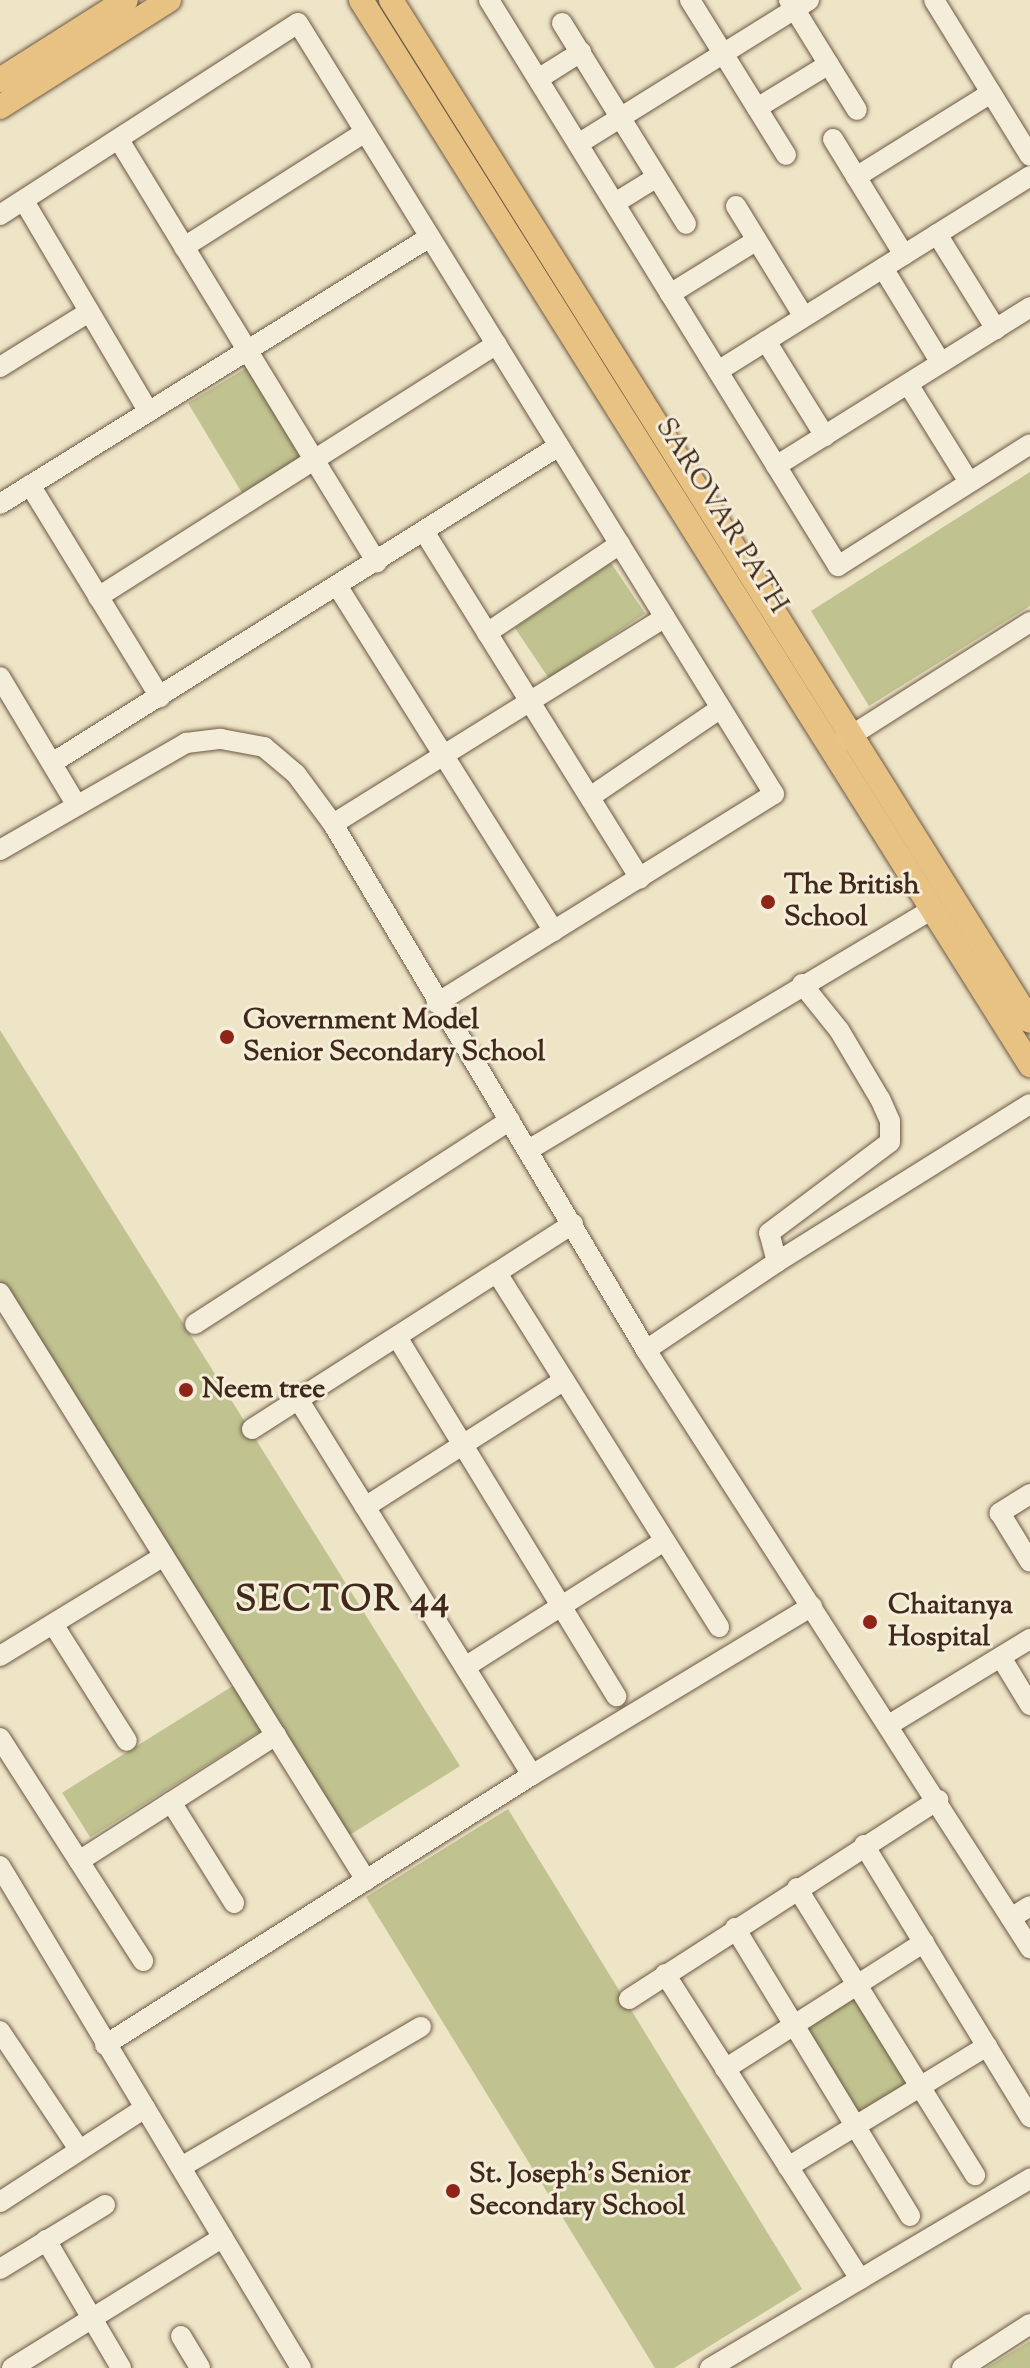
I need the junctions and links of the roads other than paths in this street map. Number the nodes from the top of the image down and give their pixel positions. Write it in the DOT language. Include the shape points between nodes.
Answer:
graph roads {
  1 [pos="126,0"];
  2 [pos="169,0"];
  3 [pos="361,0"];
  4 [pos="391,0"];
  5 [pos="489,0"];
  6 [pos="690,0"];
  7 [pos="934,0"];
  8 [pos="798,3"];
  9 [pos="562,23"];
  10 [pos="581,52"];
  11 [pos="723,53"];
  12 [pos="829,64"];
  13 [pos="538,79"];
  14 [pos="0,80"];
  15 [pos="991,93"];
  16 [pos="0,107"];
  17 [pos="757,108"];
  18 [pos="857,110"];
  19 [pos="621,117"];
  20 [pos="365,132"];
  21 [pos="833,139"];
  22 [pos="119,140"];
  23 [pos="578,144"];
  24 [pos="786,155"];
  25 [pos="1030,156"];
  26 [pos="1030,176"];
  27 [pos="657,177"];
  28 [pos="856,177"];
  29 [pos="24,201"];
  30 [pos="615,203"];
  31 [pos="736,206"];
  32 [pos="0,215"];
  33 [pos="686,224"];
  34 [pos="937,234"];
  35 [pos="430,237"];
  36 [pos="757,240"];
  37 [pos="184,247"];
  38 [pos="904,255"];
  39 [pos="883,268"];
  40 [pos="670,294"];
  41 [pos="1030,307"];
  42 [pos="89,312"];
  43 [pos="804,317"];
  44 [pos="996,329"];
  45 [pos="766,341"];
  46 [pos="496,344"];
  47 [pos="248,351"];
  48 [pos="941,363"];
  49 [pos="0,367"];
  50 [pos="718,371"];
  51 [pos="908,384"];
  52 [pos="149,412"];
  53 [pos="825,436"];
  54 [pos="1030,444"];
  55 [pos="559,446"];
  56 [pos="314,460"];
  57 [pos="776,466"];
  58 [pos="969,482"];
  59 [pos="30,485"];
  60 [pos="0,504"];
  61 [pos="425,533"];
  62 [pos="620,544"];
  63 [pos="377,562"];
  64 [pos="338,587"];
  65 [pos="98,597"];
  66 [pos="665,617"];
  67 [pos="1030,622"];
  68 [pos="487,633"];
  69 [pos="0,677"];
  70 [pos="160,697"];
  71 [pos="531,703"];
  72 [pos="721,708"];
  73 [pos="841,742"];
  74 [pos="444,757"];
  75 [pos="52,763"];
  76 [pos="590,797"];
  77 [pos="76,804"];
  78 [pos="333,824"];
  79 [pos="0,850"];
  80 [pos="640,879"];
  81 [pos="932,909"];
  82 [pos="554,931"];
  83 [pos="802,984"];
  84 [pos="437,1003"];
  85 [pos="1030,1021"];
  86 [pos="1030,1065"];
  87 [pos="1030,1104"];
  88 [pos="510,1120"];
  89 [pos="530,1149"];
  90 [pos="573,1224"];
  91 [pos="777,1262"];
  92 [pos="497,1273"];
  93 [pos="0,1293"];
  94 [pos="195,1324"];
  95 [pos="397,1337"];
  96 [pos="646,1350"];
  97 [pos="564,1380"];
  98 [pos="298,1399"];
  99 [pos="252,1429"];
  100 [pos="463,1445"];
  101 [pos="1030,1494"];
  102 [pos="365,1507"];
  103 [pos="664,1541"];
  104 [pos="164,1556"];
  105 [pos="1030,1562"];
  106 [pos="561,1606"];
  107 [pos="812,1606"];
  108 [pos="53,1624"];
  109 [pos="719,1627"];
  110 [pos="1030,1639"];
  111 [pos="0,1656"];
  112 [pos="1002,1659"];
  113 [pos="465,1667"];
  114 [pos="616,1696"];
  115 [pos="1030,1705"];
  116 [pos="889,1725"];
  117 [pos="276,1735"];
  118 [pos="0,1738"];
  119 [pos="127,1741"];
  120 [pos="532,1775"];
  121 [pos="938,1800"];
  122 [pos="171,1802"];
  123 [pos="864,1845"];
  124 [pos="79,1861"];
  125 [pos="0,1866"];
  126 [pos="366,1880"];
  127 [pos="797,1888"];
  128 [pos="234,1903"];
  129 [pos="1030,1906"];
  130 [pos="1011,1918"];
  131 [pos="735,1928"];
  132 [pos="924,1942"];
  133 [pos="1030,1948"];
  134 [pos="143,1961"];
  135 [pos="665,1974"];
  136 [pos="856,1984"];
  137 [pos="629,1999"];
  138 [pos="793,2024"];
  139 [pos="421,2027"];
  140 [pos="0,2031"];
  141 [pos="105,2045"];
  142 [pos="987,2046"];
  143 [pos="725,2069"];
  144 [pos="920,2086"];
  145 [pos="145,2108"];
  146 [pos="1030,2117"];
  147 [pos="854,2126"];
  148 [pos="78,2148"];
  149 [pos="181,2167"];
  150 [pos="788,2167"];
  151 [pos="975,2175"];
  152 [pos="1029,2181"];
  153 [pos="0,2202"];
  154 [pos="105,2205"];
  155 [pos="910,2216"];
  156 [pos="223,2237"];
  157 [pos="46,2240"];
  158 [pos="0,2269"];
  159 [pos="860,2279"];
  160 [pos="94,2319"];
  161 [pos="1030,2324"];
  162 [pos="181,2336"];
  163 [pos="12,2368"];
  164 [pos="121,2368"];
  165 [pos="200,2368"];
  166 [pos="301,2368"];
  167 [pos="710,2368"];
  168 [pos="962,2368"];
  1 -- 14 [label="main road"];
  2 -- 16 [label="main road"];
  3 -- 73 [label="main road, SAROVAR PATH"];
  4 -- 73 [label="main road, SAROVAR PATH"];
  5 -- 13 [label="street"];
  6 -- 11 [label="street"];
  7 -- 15 [label="street"];
  8 -- 11 [label="street"];
  8 -- 12 [label="street"];
  9 -- 10 [label="street"];
  10 -- 13 [label="street"];
  10 -- 19 [label="street"];
  11 -- 17 [label="street"];
  11 -- 19 [label="street"];
  12 -- 17 [label="street"];
  12 -- 18 [label="street"];
  13 -- 23 [label="street"];
  15 -- 25 [label="street"];
  15 -- 28 [label="street"];
  17 -- 24 [label="street"];
  19 -- 23 [label="street"];
  19 -- 27 [label="street"];
  20 -- 22 [label="street" via="298,23"];
  20 -- 35 [label="street"];
  20 -- 37 [label="street"];
  21 -- 28 [label="street"];
  22 -- 29 [label="street"];
  22 -- 37 [label="street"];
  23 -- 30 [label="street"];
  26 -- 34 [label="street"];
  27 -- 30 [label="street"];
  27 -- 33 [label="street"];
  28 -- 38 [label="street"];
  29 -- 32 [label="street"];
  29 -- 42 [label="street"];
  30 -- 40 [label="street"];
  31 -- 36 [label="street"];
  34 -- 38 [label="street"];
  34 -- 44 [label="street"];
  35 -- 46 [label="street"];
  35 -- 47 [label="street"];
  36 -- 40 [label="street"];
  36 -- 43 [label="street"];
  37 -- 47 [label="street"];
  38 -- 39 [label="street"];
  39 -- 43 [label="street"];
  39 -- 48 [label="street"];
  40 -- 50 [label="street"];
  41 -- 44 [label="street"];
  42 -- 49 [label="street"];
  42 -- 52 [label="street"];
  43 -- 45 [label="street"];
  44 -- 48 [label="street"];
  45 -- 50 [label="street"];
  45 -- 53 [label="street"];
  46 -- 55 [label="street"];
  46 -- 56 [label="street"];
  47 -- 52 [label="street"];
  47 -- 56 [label="street"];
  48 -- 51 [label="street"];
  50 -- 57 [label="street"];
  51 -- 53 [label="street"];
  51 -- 58 [label="street"];
  52 -- 59 [label="street"];
  53 -- 57 [label="street"];
  54 -- 58 [label="street"];
  55 -- 61 [label="street"];
  55 -- 62 [label="street"];
  56 -- 63 [label="street"];
  56 -- 65 [label="street"];
  57 -- 58 [label="street" via="838,566"];
  59 -- 60 [label="street"];
  59 -- 65 [label="street"];
  61 -- 63 [label="street"];
  61 -- 68 [label="street"];
  62 -- 66 [label="street"];
  62 -- 68 [label="street"];
  63 -- 64 [label="street"];
  64 -- 70 [label="street"];
  64 -- 74 [label="street"];
  65 -- 70 [label="street"];
  66 -- 71 [label="street"];
  66 -- 72 [label="street"];
  67 -- 73 [label="street"];
  68 -- 71 [label="street"];
  69 -- 75 [label="street"];
  70 -- 75 [label="street"];
  71 -- 74 [label="street"];
  71 -- 76 [label="street"];
  72 -- 76 [label="street"];
  72 -- 80 [label="street" via="774,794"];
  73 -- 81 [label="main road, SAROVAR PATH"];
  73 -- 85 [label="main road, SAROVAR PATH"];
  74 -- 78 [label="street"];
  74 -- 82 [label="street"];
  75 -- 77 [label="street"];
  76 -- 80 [label="street"];
  77 -- 78 [label="street" via="186,743 221,739 264,747 296,774"];
  77 -- 79 [label="street"];
  78 -- 84 [label="street"];
  80 -- 82 [label="street"];
  81 -- 83 [label="street"];
  81 -- 86 [label="main road, SAROVAR PATH"];
  82 -- 84 [label="street"];
  83 -- 89 [label="street"];
  83 -- 91 [label="street" via="839,1030 880,1099 890,1121 890,1142 769,1233"];
  84 -- 88 [label="street"];
  87 -- 91 [label="street"];
  88 -- 89 [label="street"];
  88 -- 94 [label="street"];
  89 -- 90 [label="street"];
  90 -- 92 [label="street"];
  90 -- 96 [label="street"];
  91 -- 96 [label="street"];
  92 -- 95 [label="street"];
  92 -- 97 [label="street"];
  93 -- 104 [label="street"];
  95 -- 98 [label="street"];
  95 -- 100 [label="street"];
  96 -- 107 [label="street"];
  97 -- 100 [label="street"];
  97 -- 103 [label="street"];
  98 -- 99 [label="street"];
  98 -- 102 [label="street"];
  100 -- 102 [label="street"];
  100 -- 106 [label="street"];
  101 -- 105 [label="street" via="1000,1513"];
  102 -- 113 [label="street"];
  103 -- 106 [label="street"];
  103 -- 109 [label="street"];
  104 -- 108 [label="street"];
  104 -- 117 [label="street"];
  106 -- 113 [label="street"];
  106 -- 114 [label="street"];
  107 -- 116 [label="street"];
  107 -- 120 [label="street"];
  108 -- 111 [label="street"];
  108 -- 119 [label="street"];
  110 -- 112 [label="street"];
  112 -- 115 [label="street"];
  112 -- 116 [label="street"];
  113 -- 120 [label="street"];
  116 -- 121 [label="street"];
  117 -- 122 [label="street"];
  117 -- 126 [label="street"];
  118 -- 124 [label="street"];
  120 -- 126 [label="street"];
  121 -- 123 [label="street"];
  121 -- 130 [label="street"];
  122 -- 124 [label="street"];
  122 -- 128 [label="street"];
  123 -- 127 [label="street"];
  123 -- 132 [label="street"];
  124 -- 134 [label="street"];
  125 -- 141 [label="street"];
  126 -- 141 [label="street"];
  127 -- 131 [label="street"];
  127 -- 136 [label="street"];
  129 -- 130 [label="street"];
  130 -- 133 [label="street"];
  131 -- 135 [label="street"];
  131 -- 138 [label="street"];
  132 -- 136 [label="street"];
  132 -- 142 [label="street"];
  135 -- 137 [label="street"];
  135 -- 143 [label="street"];
  136 -- 138 [label="street"];
  136 -- 144 [label="street"];
  138 -- 143 [label="street"];
  138 -- 147 [label="street"];
  139 -- 149 [label="street"];
  140 -- 148 [label="street"];
  141 -- 145 [label="street"];
  142 -- 144 [label="street"];
  142 -- 146 [label="street"];
  143 -- 150 [label="street"];
  144 -- 147 [label="street"];
  144 -- 151 [label="street"];
  145 -- 148 [label="street"];
  145 -- 149 [label="street"];
  147 -- 150 [label="street"];
  147 -- 155 [label="street"];
  148 -- 153 [label="street"];
  149 -- 156 [label="street"];
  150 -- 159 [label="street"];
  152 -- 159 [label="street"];
  154 -- 157 [label="street"];
  156 -- 160 [label="street"];
  156 -- 166 [label="street"];
  157 -- 158 [label="street"];
  157 -- 160 [label="street"];
  159 -- 167 [label="street"];
  160 -- 163 [label="street"];
  160 -- 164 [label="street"];
  161 -- 168 [label="street"];
  162 -- 165 [label="street"];
}
